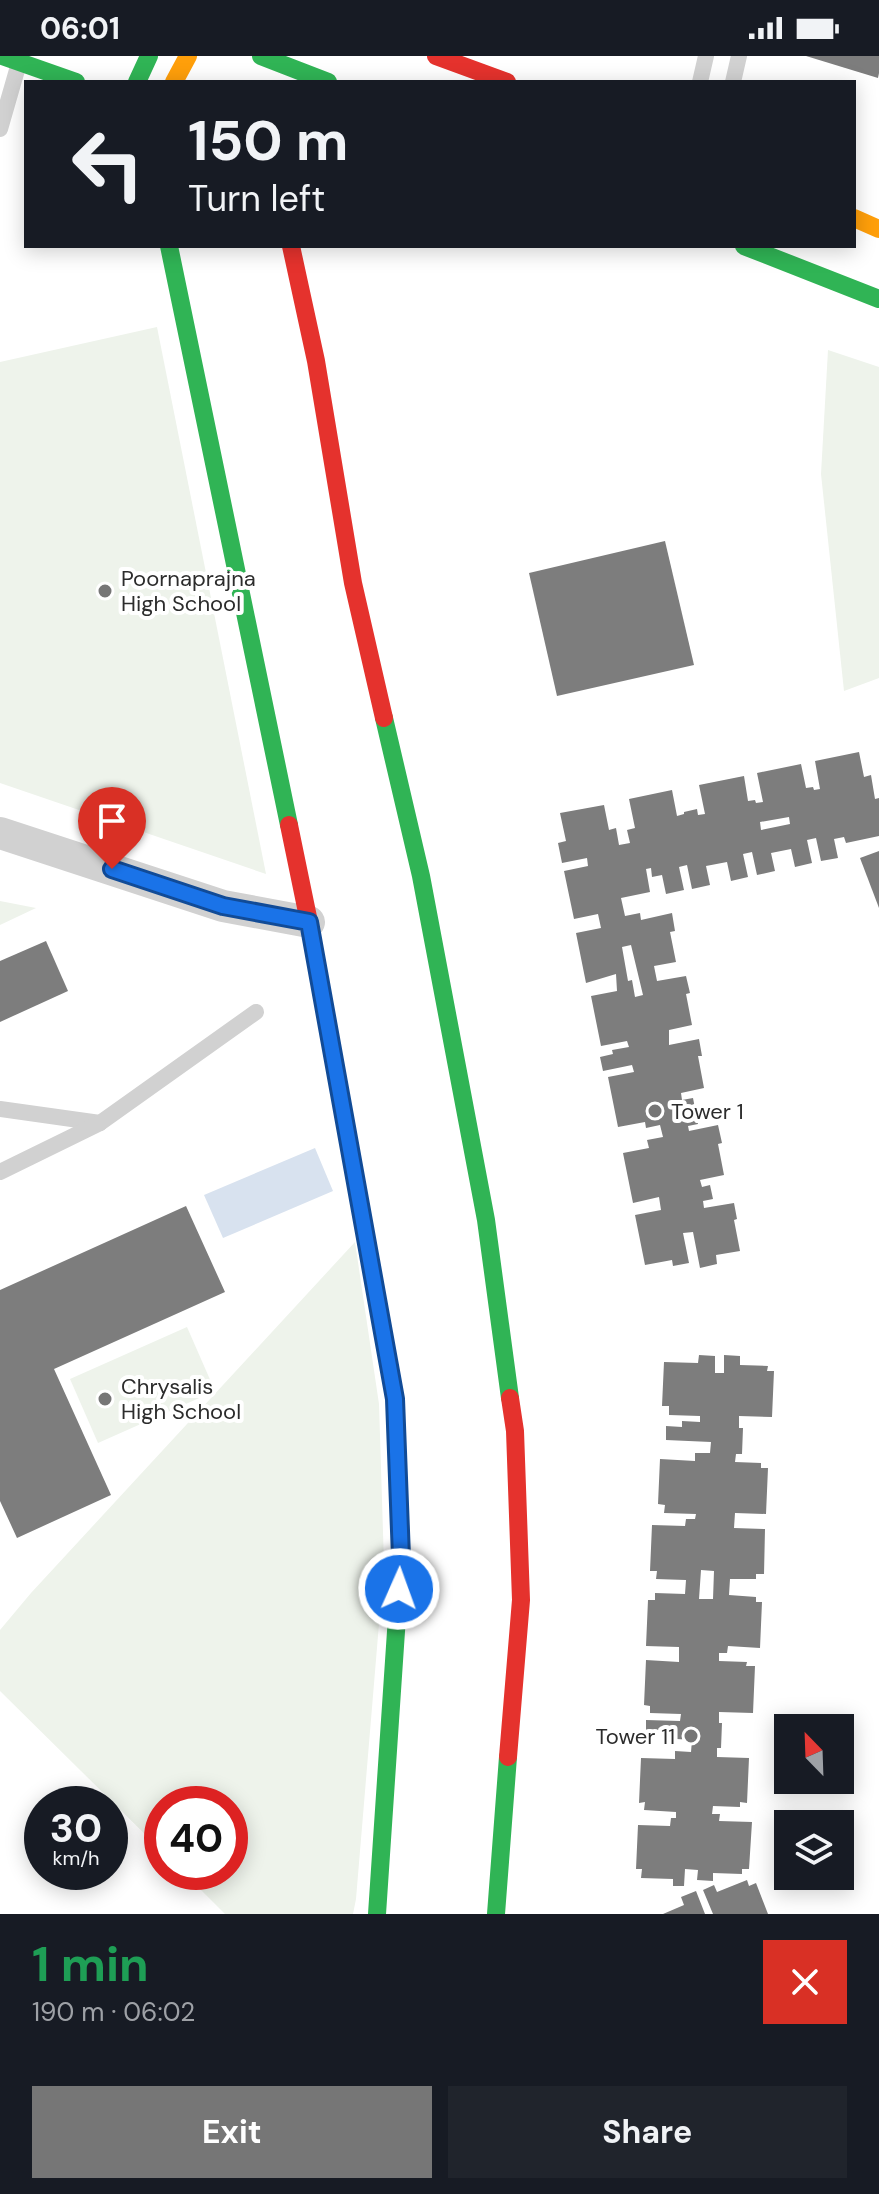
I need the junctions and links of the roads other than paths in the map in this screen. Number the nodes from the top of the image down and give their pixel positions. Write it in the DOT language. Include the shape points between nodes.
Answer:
graph roads {
  1 [pos="149,56"];
  2 [pos="188,56"];
  3 [pos="436,56"];
  4 [pos="706,56"];
  5 [pos="739,56"];
  6 [pos="10,59"];
  7 [pos="272,67"];
  8 [pos="70,80"];
  9 [pos="138,80"];
  10 [pos="175,80"];
  11 [pos="321,80"];
  12 [pos="502,80"];
  13 [pos="700,80"];
  14 [pos="733,80"];
  15 [pos="0,129"];
  16 [pos="856,219"];
  17 [pos="879,229"];
  18 [pos="169,248"];
  19 [pos="291,248"];
  20 [pos="756,248"];
  21 [pos="785,253"];
  22 [pos="879,299"];
  23 [pos="0,833"];
  24 [pos="309,922"];
  25 [pos="256,1012"];
  26 [pos="0,1109"];
  27 [pos="100,1123"];
  28 [pos="0,1172"];
  29 [pos="377,1914"];
  30 [pos="496,1914"];
  1 -- 9 [label="street"];
  2 -- 10 [label="street"];
  3 -- 12 [label="street"];
  4 -- 13 [label="lane"];
  5 -- 14 [label="lane"];
  6 -- 8 [label="street"];
  6 -- 15 [label="lane"];
  7 -- 11 [label="street"];
  16 -- 17 [label="street"];
  18 -- 24 [label="street"];
  19 -- 30 [label="street" via="353,583 421,876 481,1189 515,1431 521,1600"];
  20 -- 21 [label="street"];
  21 -- 22 [label="street"];
  23 -- 24 [label="street" via="223,906"];
  24 -- 29 [label="street" via="395,1399 401,1557"];
  25 -- 27 [label="lane"];
  26 -- 27 [label="lane"];
  27 -- 28 [label="lane"];
}
